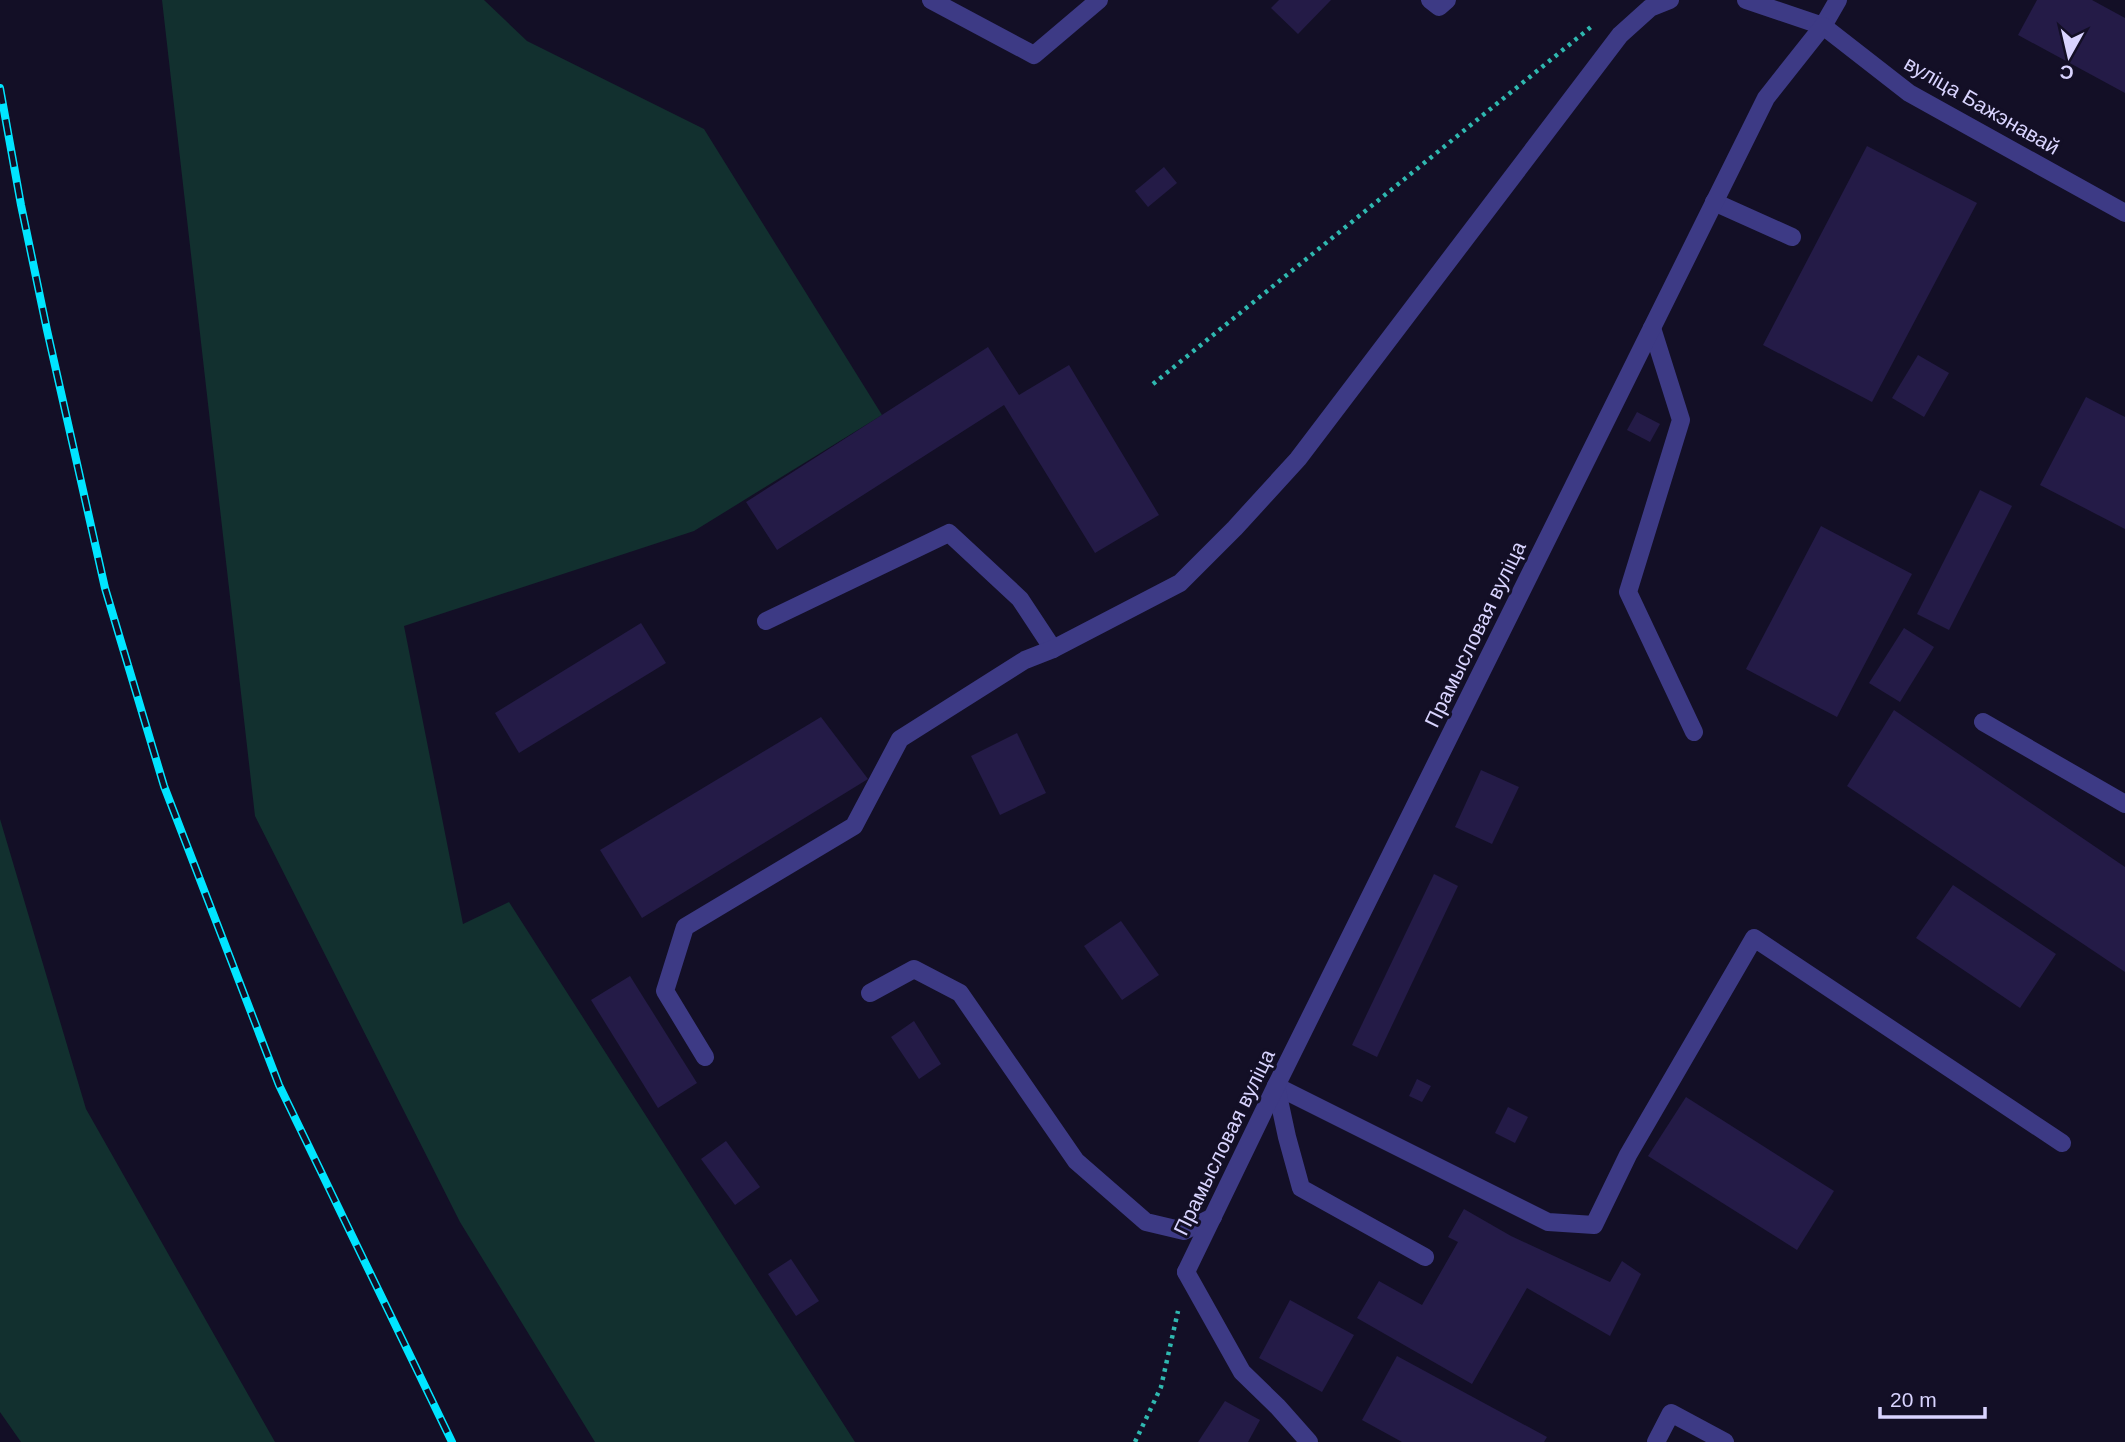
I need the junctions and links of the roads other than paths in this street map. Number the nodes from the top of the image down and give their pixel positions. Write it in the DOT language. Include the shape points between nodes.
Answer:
graph roads {
  1 [pos="931,0"];
  2 [pos="1099,0"];
  3 [pos="1430,0"];
  4 [pos="1447,0"];
  5 [pos="1670,0"];
  6 [pos="1746,0"];
  7 [pos="1838,0"];
  8 [pos="1823,26"];
  9 [pos="1714,202"];
  10 [pos="2125,213"];
  11 [pos="1792,237"];
  12 [pos="1652,328"];
  13 [pos="766,621"];
  14 [pos="1053,649"];
  15 [pos="1983,722"];
  16 [pos="1694,732"];
  17 [pos="2125,804"];
  18 [pos="870,993"];
  19 [pos="705,1057"];
  20 [pos="1276,1086"];
  21 [pos="2062,1143"];
  22 [pos="1213,1217"];
  23 [pos="1425,1257"];
  24 [pos="1309,1442"];
  25 [pos="1656,1442"];
  26 [pos="1725,1442"];
  1 -- 2 [label="street" via="1034,55"];
  3 -- 4 [label="street" via="1439,8"];
  5 -- 14 [label="street" via="1650,8 1620,35 1298,460 1235,528 1180,583"];
  6 -- 8 [label="street, вуліца Бажэнавай"];
  7 -- 8 [label="street, Прамысловая вуліца"];
  8 -- 9 [label="street, Прамысловая вуліца" via="1766,98"];
  8 -- 10 [label="street, вуліца Бажэнавай" via="1909,93"];
  9 -- 11 [label="street"];
  9 -- 12 [label="street, Прамысловая вуліца"];
  12 -- 16 [label="street" via="1681,420 1628,592"];
  12 -- 20 [label="street, Прамысловая вуліца"];
  13 -- 14 [label="street" via="949,533 1020,599"];
  14 -- 19 [label="street" via="1025,660 900,739 855,826 685,927 666,991"];
  15 -- 17 [label="street"];
  18 -- 22 [label="street" via="914,969 960,993 1076,1161 1146,1222 1184,1231"];
  20 -- 21 [label="street" via="1548,1223 1594,1225 1628,1155 1754,938"];
  20 -- 22 [label="street, Прамысловая вуліца"];
  20 -- 23 [label="street" via="1301,1188"];
  22 -- 24 [label="street, Прамысловая вуліца" via="1186,1272 1242,1372"];
  25 -- 26 [label="street" via="1671,1413"];
}
